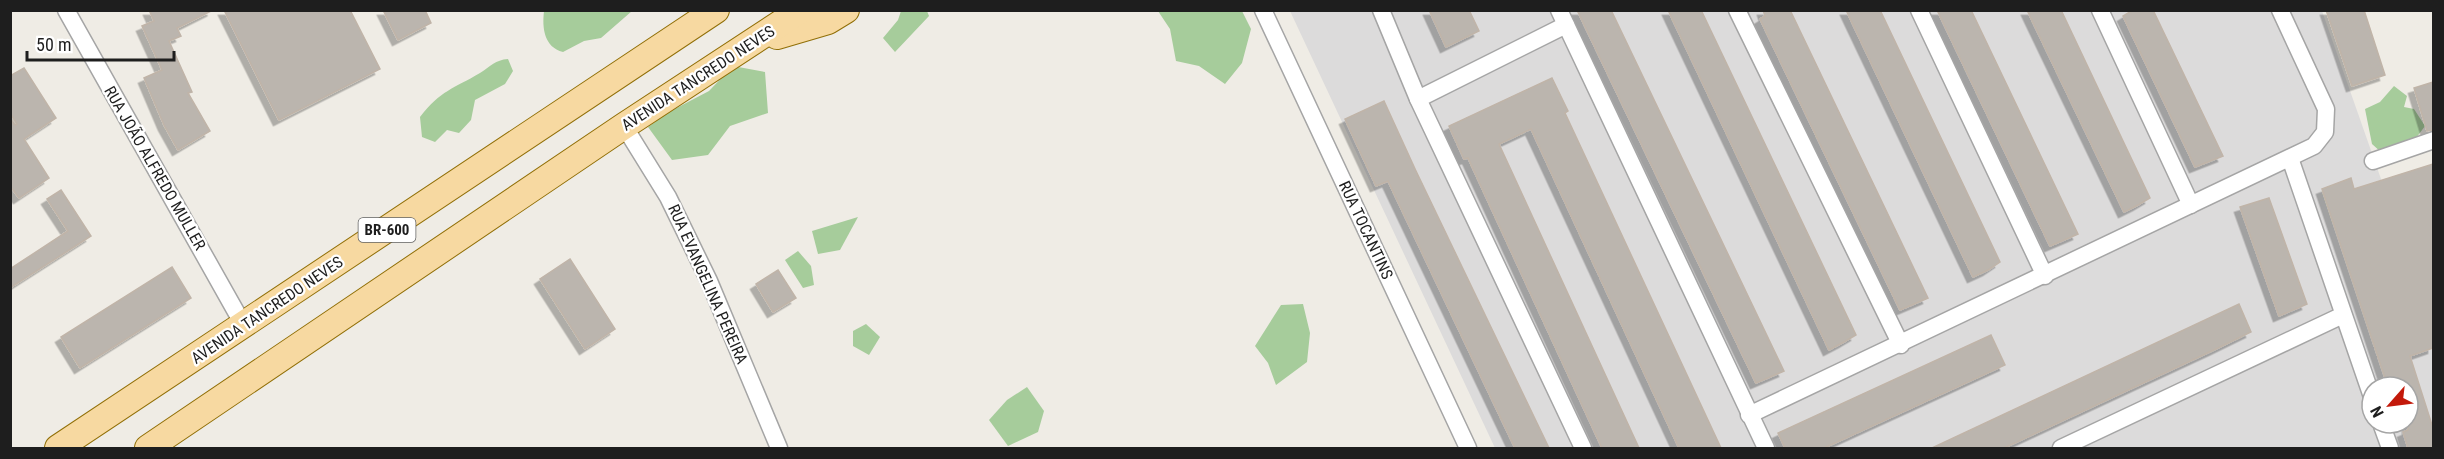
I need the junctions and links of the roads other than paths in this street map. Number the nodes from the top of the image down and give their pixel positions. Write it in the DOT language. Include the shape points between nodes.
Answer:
graph roads {
  1 [pos="66,10"];
  2 [pos="716,10"];
  3 [pos="801,10"];
  4 [pos="846,10"];
  5 [pos="1263,10"];
  6 [pos="1381,10"];
  7 [pos="1737,10"];
  8 [pos="1919,10"];
  9 [pos="2100,10"];
  10 [pos="2280,10"];
  11 [pos="1563,18"];
  12 [pos="753,43"];
  13 [pos="1418,99"];
  14 [pos="624,126"];
  15 [pos="2433,140"];
  16 [pos="2290,158"];
  17 [pos="2373,161"];
  18 [pos="2191,205"];
  19 [pos="2045,276"];
  20 [pos="2343,315"];
  21 [pos="244,326"];
  22 [pos="1901,345"];
  23 [pos="2364,375"];
  24 [pos="1749,415"];
  25 [pos="58,448"];
  26 [pos="148,448"];
  27 [pos="779,448"];
  28 [pos="1468,448"];
  29 [pos="1583,448"];
  30 [pos="1766,448"];
  31 [pos="2061,448"];
  1 -- 21 [label="street, RUA JOÃO ALFREDO MULLER"];
  2 -- 21 [label="main road, AVENIDA TANCREDO NEVES / BR-600"];
  3 -- 12 [label="main road, AVENIDA TANCREDO NEVES / BR-600"];
  4 -- 12 [label="main road" via="828,21"];
  5 -- 28 [label="street, RUA TOCANTINS"];
  6 -- 13 [label="street"];
  7 -- 22 [label="street"];
  8 -- 19 [label="street"];
  9 -- 18 [label="street"];
  10 -- 16 [label="street" via="2326,109 2325,132 2314,146"];
  11 -- 13 [label="street"];
  11 -- 24 [label="street"];
  12 -- 14 [label="main road, AVENIDA TANCREDO NEVES / BR-600"];
  13 -- 29 [label="street"];
  14 -- 26 [label="main road, AVENIDA TANCREDO NEVES / BR-600"];
  14 -- 27 [label="street, RUA EVANGELINA PEREIRA" via="668,197 709,281"];
  15 -- 17 [label="street"];
  16 -- 18 [label="street"];
  16 -- 20 [label="street"];
  18 -- 19 [label="street"];
  19 -- 22 [label="street"];
  20 -- 23 [label="street"];
  20 -- 31 [label="street"];
  21 -- 25 [label="main road, AVENIDA TANCREDO NEVES / BR-600"];
  22 -- 24 [label="street"];
  24 -- 30 [label="street"];
}
